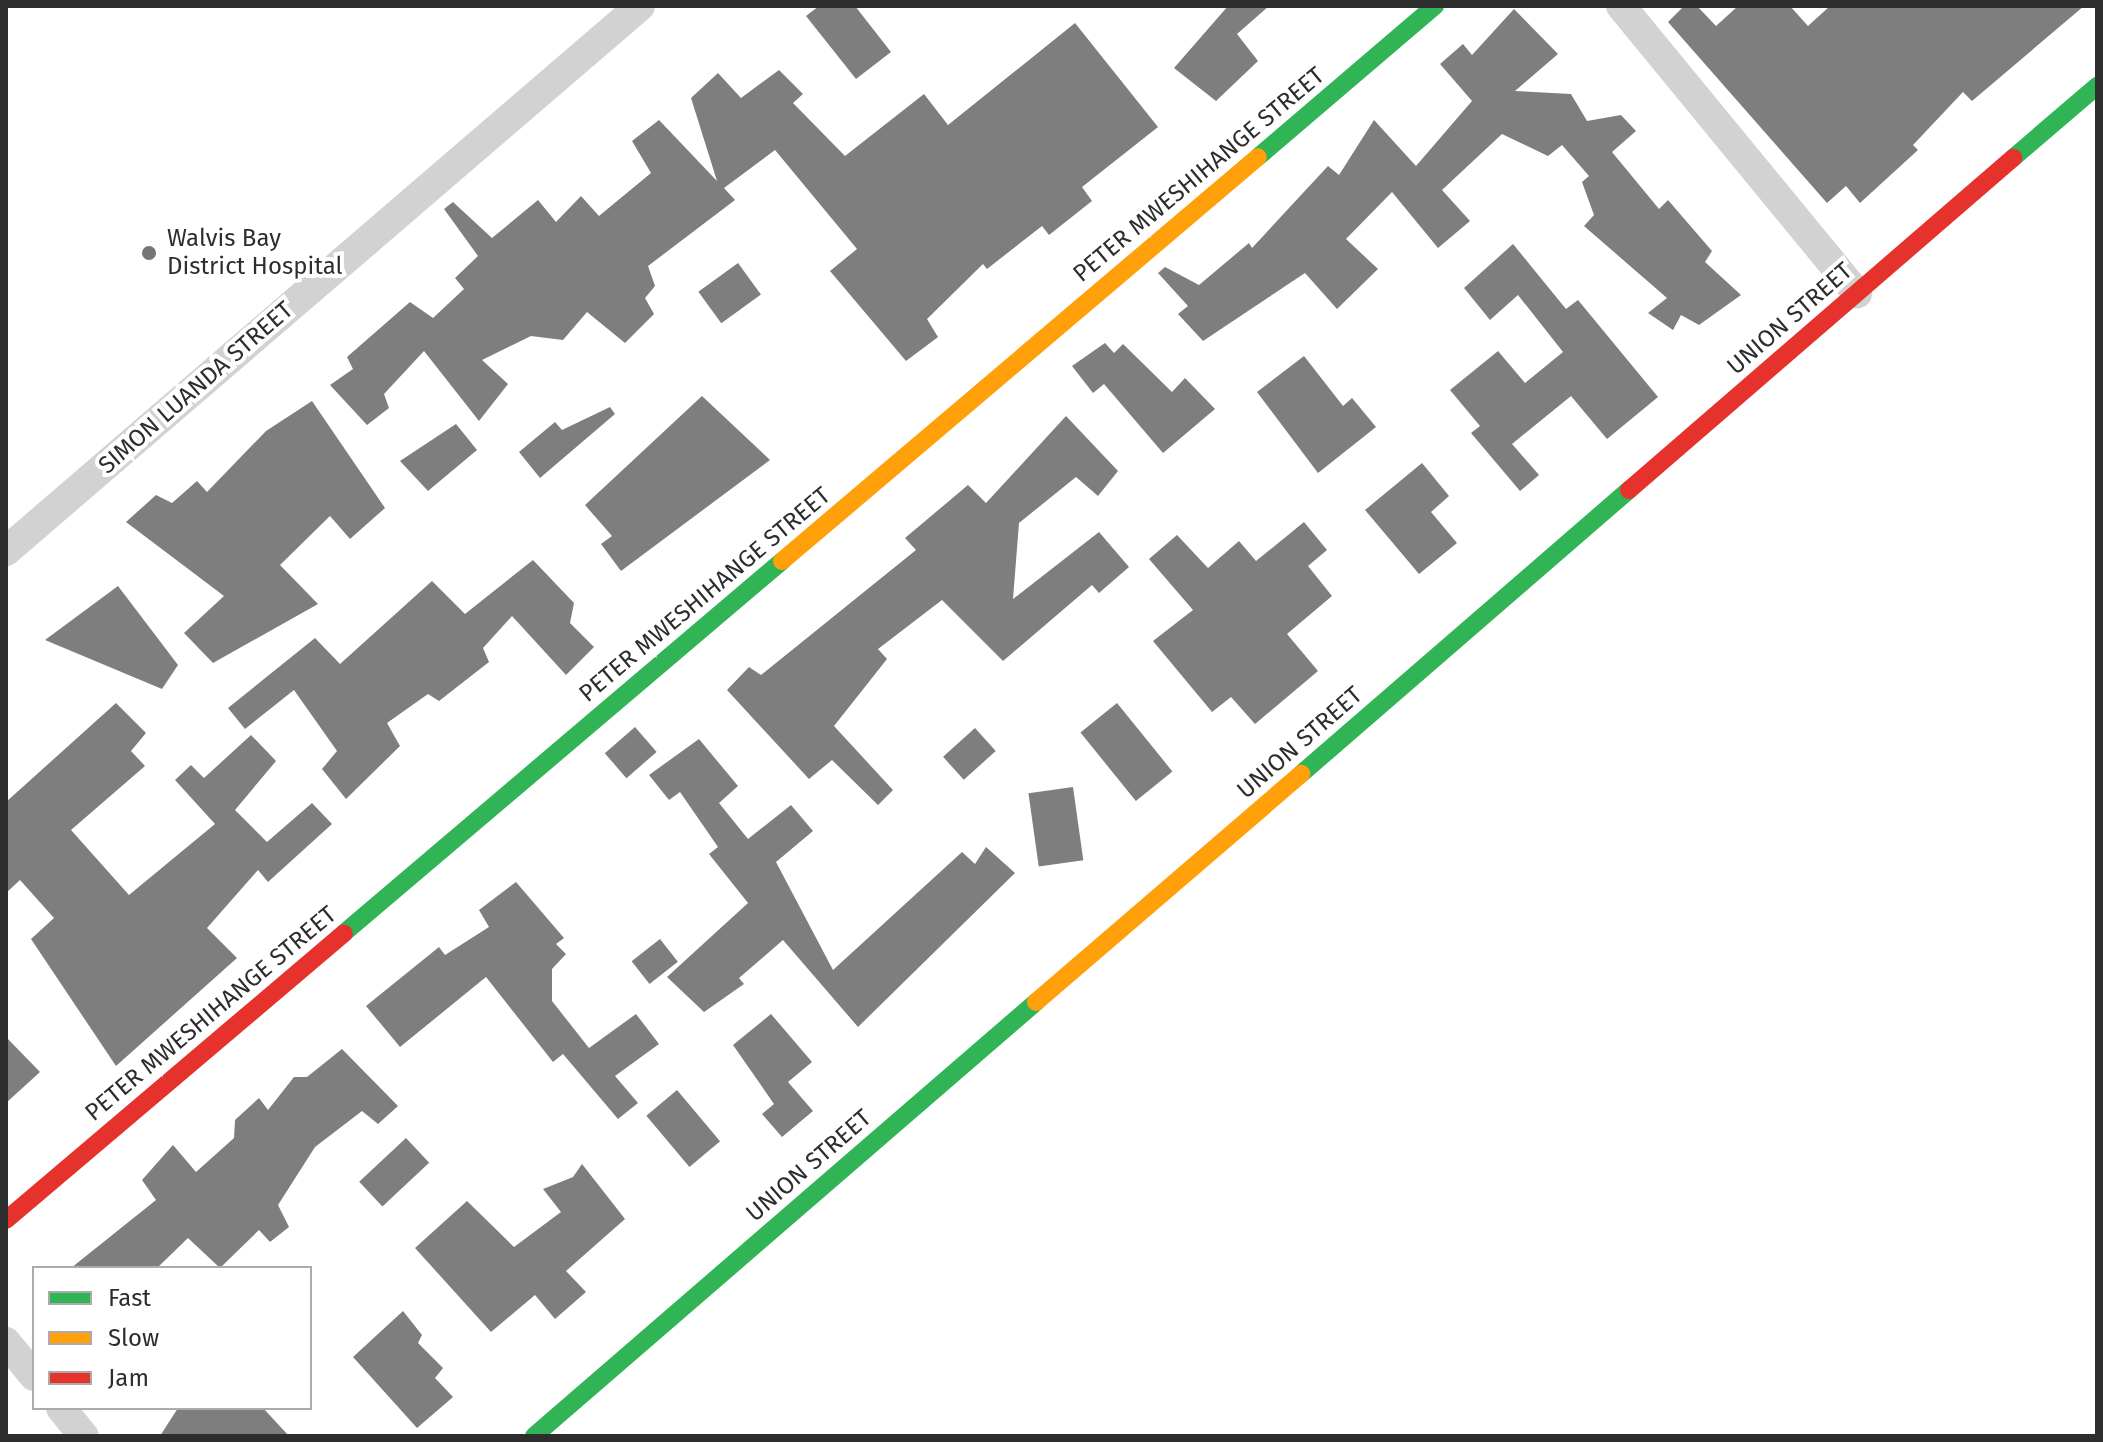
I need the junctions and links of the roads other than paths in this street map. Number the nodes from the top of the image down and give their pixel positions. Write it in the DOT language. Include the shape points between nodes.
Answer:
graph roads {
  1 [pos="640,6"];
  2 [pos="1435,6"];
  3 [pos="1621,6"];
  4 [pos="2097,86"];
  5 [pos="1857,293"];
  6 [pos="6,551"];
  7 [pos="6,1220"];
  8 [pos="6,1342"];
  9 [pos="32,1374"];
  10 [pos="63,1410"];
  11 [pos="84,1436"];
  12 [pos="534,1436"];
  1 -- 6 [label="street, SIMON LUANDA STREET"];
  2 -- 7 [label="main road, PETER MWESHIHANGE STREET"];
  3 -- 5 [label="street"];
  4 -- 5 [label="main road, UNION STREET"];
  5 -- 12 [label="main road, UNION STREET"];
  8 -- 9 [label="street"];
  10 -- 11 [label="street"];
}
